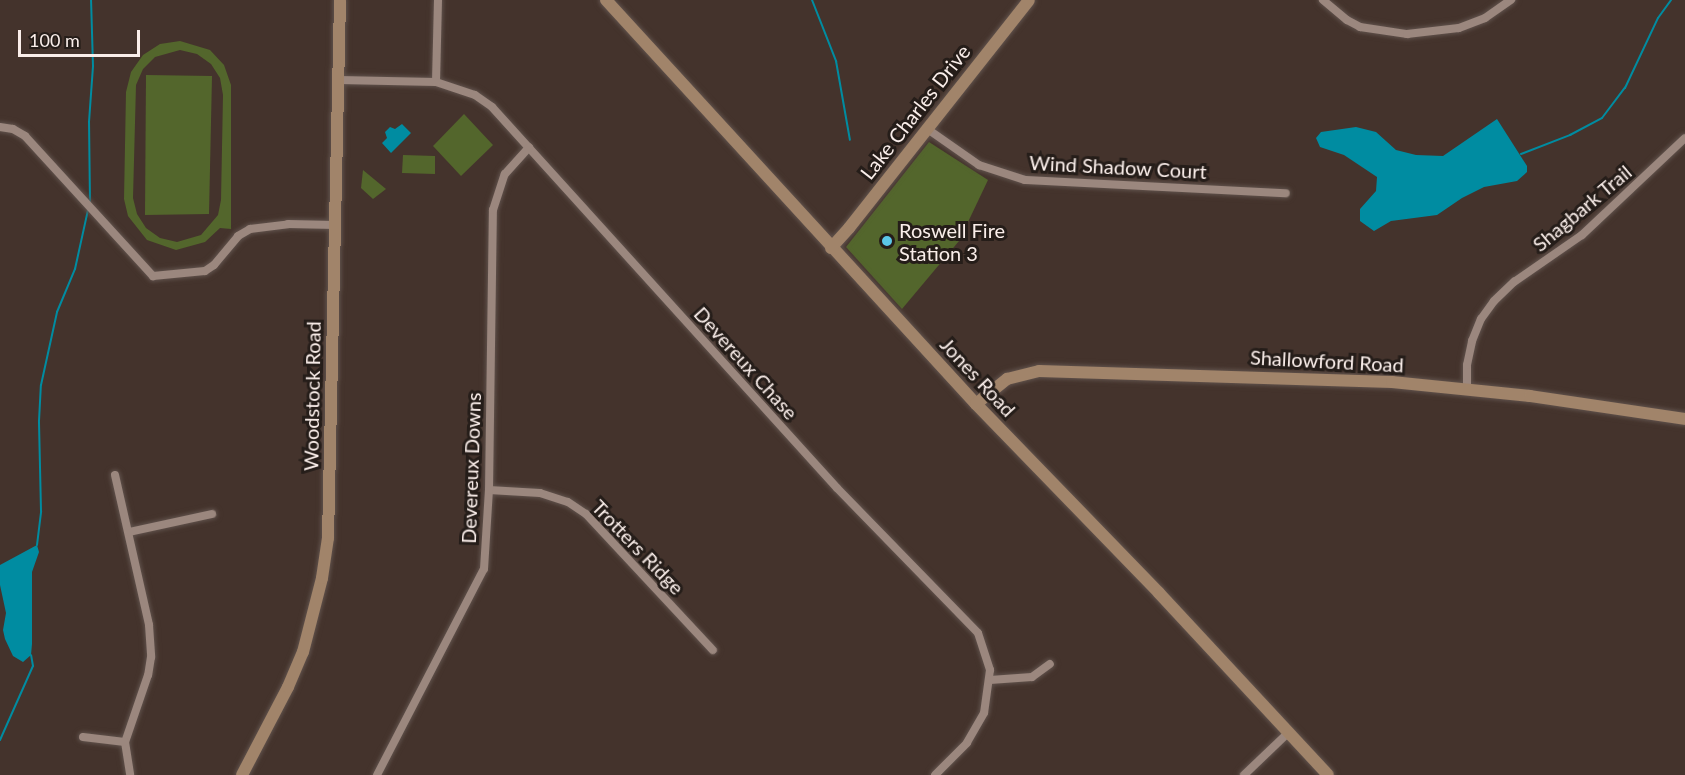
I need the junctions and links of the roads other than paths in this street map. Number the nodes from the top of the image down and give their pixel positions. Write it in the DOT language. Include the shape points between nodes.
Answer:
graph roads {
  1 [pos="340,0"];
  2 [pos="438,0"];
  3 [pos="606,0"];
  4 [pos="1029,0"];
  5 [pos="1323,0"];
  6 [pos="1511,0"];
  7 [pos="339,80"];
  8 [pos="436,82"];
  9 [pos="0,127"];
  10 [pos="926,128"];
  11 [pos="1685,138"];
  12 [pos="529,147"];
  13 [pos="1286,192"];
  14 [pos="336,225"];
  15 [pos="831,248"];
  16 [pos="1467,389"];
  17 [pos="976,404"];
  18 [pos="1685,419"];
  19 [pos="115,475"];
  20 [pos="489,490"];
  21 [pos="212,514"];
  22 [pos="129,532"];
  23 [pos="713,650"];
  24 [pos="1050,664"];
  25 [pos="990,680"];
  26 [pos="1289,732"];
  27 [pos="83,737"];
  28 [pos="124,742"];
  29 [pos="130,775"];
  30 [pos="242,775"];
  31 [pos="377,775"];
  32 [pos="935,775"];
  33 [pos="1244,775"];
  34 [pos="1328,775"];
  1 -- 7 [label="street, Woodstock Road"];
  2 -- 8 [label="street"];
  3 -- 15 [label="street, Jones Road"];
  4 -- 10 [label="street, Lake Charles Drive"];
  5 -- 6 [label="street" via="1360,27 1407,34 1459,28 1485,18"];
  7 -- 8 [label="street, Devereux Chase"];
  7 -- 14 [label="street, Woodstock Road"];
  8 -- 12 [label="street, Devereux Chase" via="475,95 492,107"];
  9 -- 14 [label="street" via="24,136 153,276 205,271 238,236 250,229 288,224"];
  10 -- 13 [label="street, Wind Shadow Court" via="979,165 1025,180"];
  10 -- 15 [label="street, Lake Charles Drive"];
  11 -- 16 [label="street, Shagbark Trail" via="1582,235 1496,298 1472,341"];
  12 -- 20 [label="street, Devereux Downs" via="505,174 493,210"];
  12 -- 25 [label="street, Devereux Chase" via="837,488 978,633 987,656"];
  14 -- 30 [label="street, Woodstock Road" via="328,538 322,578 303,652"];
  15 -- 17 [label="street, Jones Road"];
  16 -- 17 [label="street, Shallowford Road" via="1322,378 1039,371 1007,379"];
  16 -- 18 [label="street, Shallowford Road"];
  17 -- 26 [label="street, Jones Road"];
  19 -- 22 [label="street"];
  20 -- 23 [label="street, Trotters Ridge" via="540,493 568,502 586,514"];
  20 -- 31 [label="street, Devereux Downs" via="484,568"];
  21 -- 22 [label="street"];
  22 -- 28 [label="street" via="149,626 151,657"];
  24 -- 25 [label="street" via="1032,677"];
  25 -- 32 [label="street, Devereux Chase" via="987,704 978,727"];
  26 -- 33 [label="street"];
  26 -- 34 [label="street, Jones Road"];
  27 -- 28 [label="street"];
  28 -- 29 [label="street"];
}
